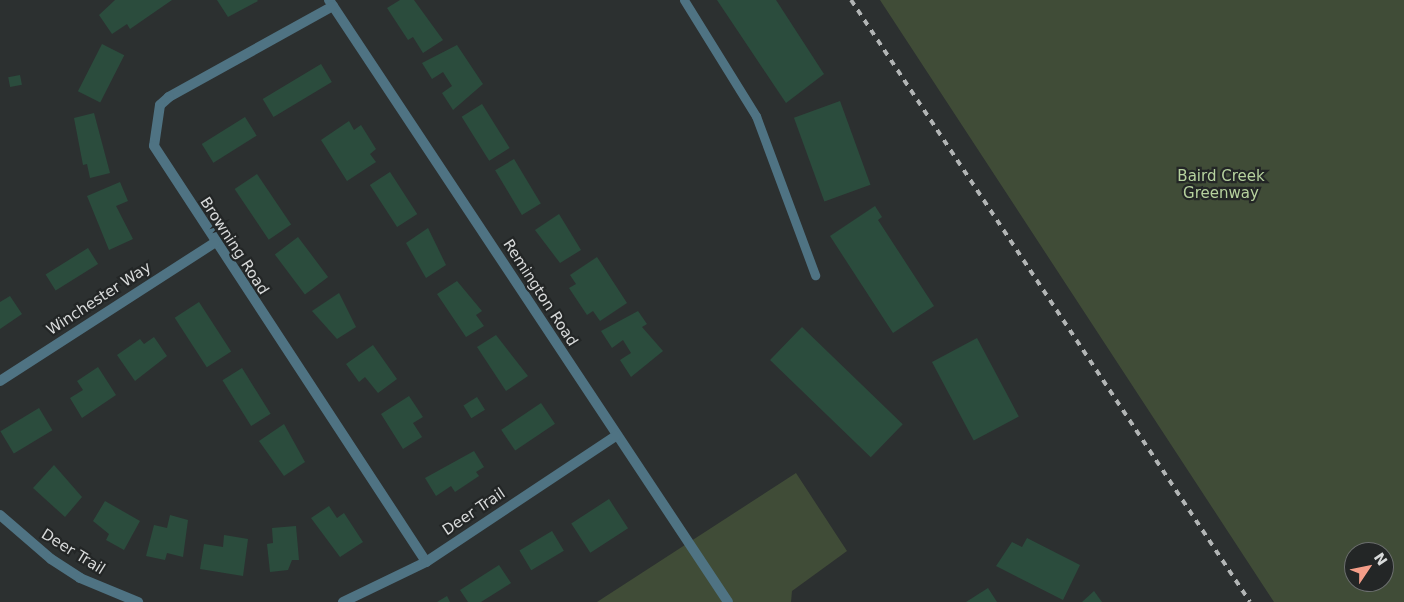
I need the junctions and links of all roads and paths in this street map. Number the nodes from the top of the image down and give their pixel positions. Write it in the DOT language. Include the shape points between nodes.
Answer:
graph roads {
  1 [pos="684,0"];
  2 [pos="331,3"];
  3 [pos="214,242"];
  4 [pos="815,275"];
  5 [pos="0,381"];
  6 [pos="616,436"];
  7 [pos="0,515"];
  8 [pos="426,562"];
  9 [pos="138,602"];
  10 [pos="342,602"];
  11 [pos="728,602"];
  1 -- 4 [label="lane" via="756,116"];
  2 -- 3 [label="street, Browning Road" via="160,105 156,152"];
  2 -- 6 [label="street, Remington Road"];
  3 -- 5 [label="street, Winchester Way"];
  3 -- 8 [label="street, Browning Road"];
  6 -- 8 [label="street, Deer Trail"];
  6 -- 11 [label="street, Remington Road"];
  7 -- 9 [label="street, Deer Trail" via="50,559 80,578"];
  8 -- 10 [label="street, Deer Trail"];
}
